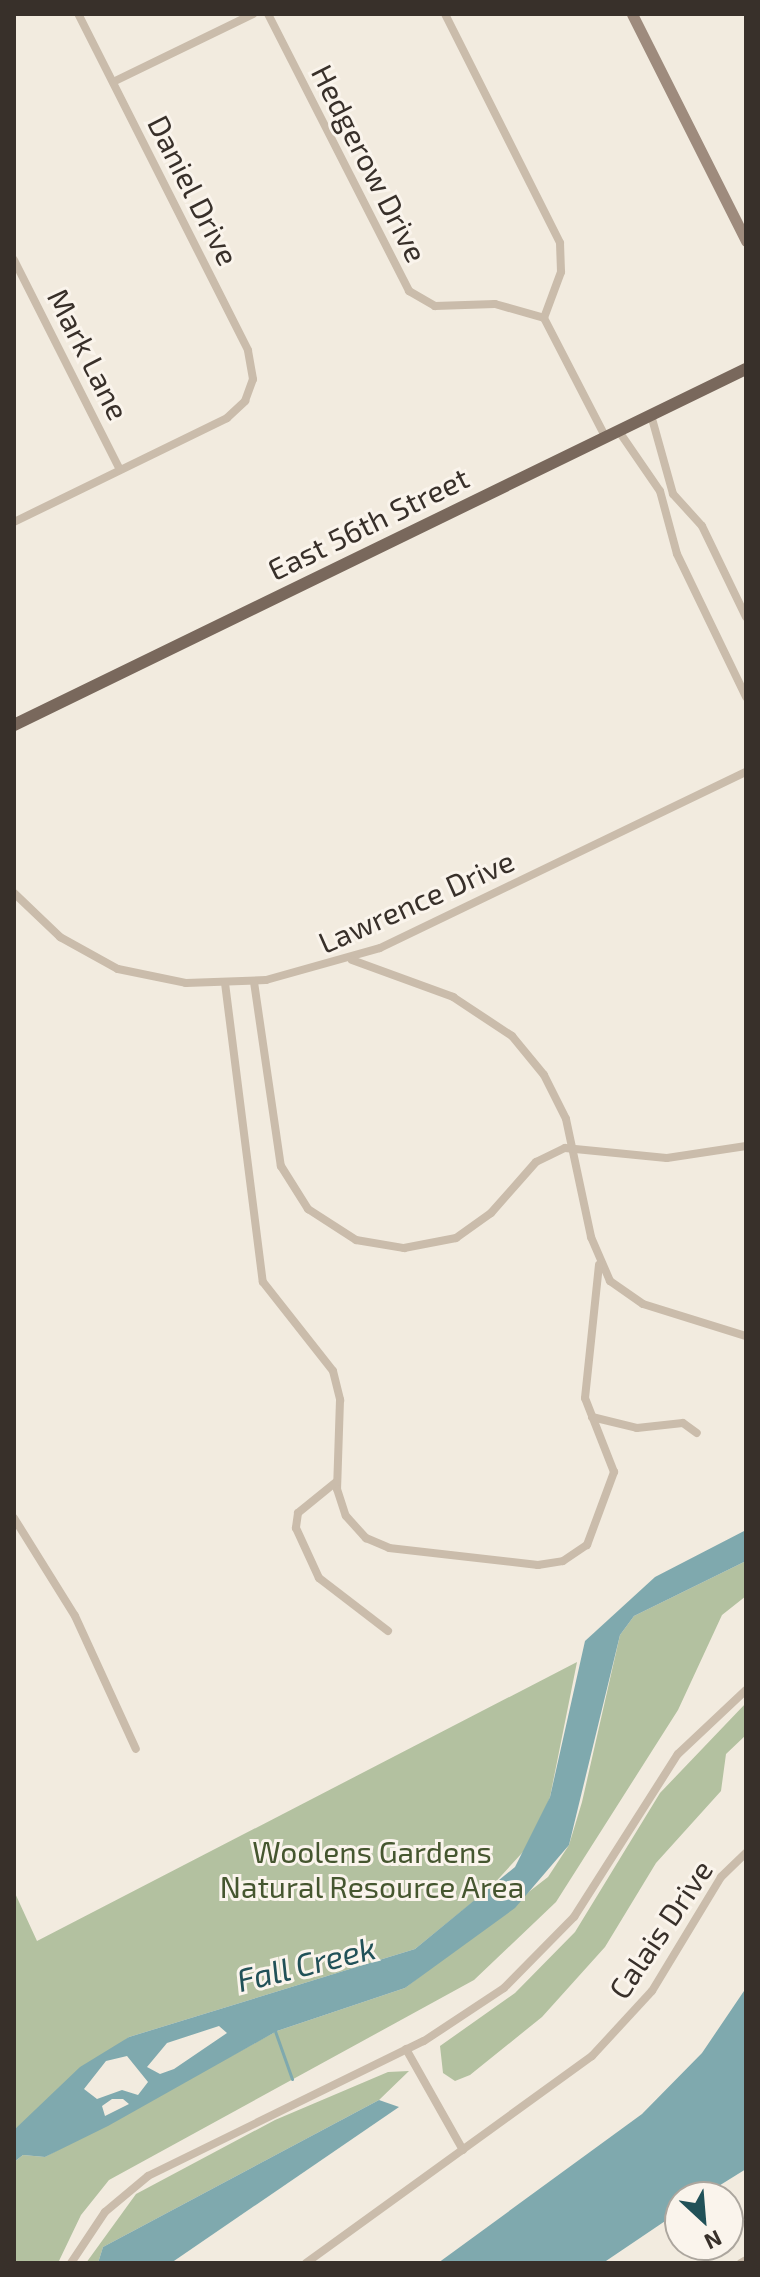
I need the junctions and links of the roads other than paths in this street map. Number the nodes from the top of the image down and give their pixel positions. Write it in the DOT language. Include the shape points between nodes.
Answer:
graph roads {
  1 [pos="78,14"];
  2 [pos="253,14"];
  3 [pos="268,14"];
  4 [pos="445,14"];
  5 [pos="632,14"];
  6 [pos="113,82"];
  7 [pos="746,241"];
  8 [pos="14,260"];
  9 [pos="544,318"];
  10 [pos="746,369"];
  11 [pos="651,415"];
  12 [pos="618,430"];
  13 [pos="605,436"];
  14 [pos="663,468"];
  15 [pos="120,470"];
  16 [pos="649,474"];
  17 [pos="671,490"];
  18 [pos="662,495"];
  19 [pos="14,522"];
  20 [pos="746,617"];
  21 [pos="746,697"];
  22 [pos="14,725"];
  23 [pos="746,772"];
  24 [pos="14,893"];
  25 [pos="352,960"];
  26 [pos="254,982"];
  27 [pos="225,983"];
  28 [pos="746,1146"];
  29 [pos="575,1147"];
  30 [pos="599,1265"];
  31 [pos="746,1336"];
  32 [pos="592,1417"];
  33 [pos="697,1433"];
  34 [pos="336,1482"];
  35 [pos="14,1518"];
  36 [pos="388,1631"];
  37 [pos="746,1690"];
  38 [pos="136,1749"];
  39 [pos="746,1853"];
  40 [pos="406,2049"];
  41 [pos="463,2150"];
  42 [pos="71,2263"];
  43 [pos="306,2263"];
  1 -- 6 [label="street, Daniel Drive"];
  2 -- 6 [label="street"];
  3 -- 9 [label="street, Hedgerow Drive" via="409,291 435,306 495,304"];
  4 -- 9 [label="street" via="560,243 561,272"];
  5 -- 7 [label="main road"];
  6 -- 15 [label="street, Daniel Drive" via="248,350 250,390 227,418"];
  8 -- 15 [label="street, Mark Lane"];
  9 -- 13 [label="street"];
  10 -- 11 [label="main road, East 56th Street"];
  11 -- 12 [label="main road, East 56th Street"];
  11 -- 14 [label="street"];
  12 -- 13 [label="main road, East 56th Street"];
  12 -- 16 [label="street"];
  13 -- 22 [label="main road, East 56th Street"];
  14 -- 16 [label="street"];
  14 -- 17 [label="street"];
  15 -- 19 [label="street"];
  16 -- 18 [label="street"];
  17 -- 18 [label="street"];
  17 -- 20 [label="street" via="702,526"];
  18 -- 21 [label="street" via="674,545"];
  23 -- 25 [label="street, Lawrence Drive"];
  24 -- 27 [label="street, Lawrence Drive" via="56,935 110,966 158,980"];
  25 -- 26 [label="street, Lawrence Drive"];
  25 -- 29 [label="street" via="453,997 506,1031 548,1081"];
  26 -- 27 [label="street, Lawrence Drive"];
  26 -- 29 [label="street" via="278,1158 306,1206 348,1237 404,1248 456,1238 491,1213 536,1162"];
  27 -- 34 [label="street" via="263,1279 336,1380"];
  28 -- 29 [label="street" via="667,1158"];
  29 -- 30 [label="street"];
  30 -- 31 [label="street" via="632,1299"];
  30 -- 32 [label="street" via="585,1391"];
  32 -- 33 [label="street" via="637,1428 683,1423"];
  32 -- 34 [label="street" via="614,1478 592,1538 555,1564 381,1546 351,1523"];
  34 -- 36 [label="street" via="298,1513 296,1528 319,1578"];
  35 -- 38 [label="street" via="75,1616"];
  37 -- 40 [label="street" via="678,1754 590,1896 544,1951 484,2003"];
  39 -- 41 [label="street, Calais Drive" via="723,1875 669,1968 620,2028 563,2081"];
  40 -- 41 [label="street"];
  40 -- 42 [label="street" via="148,2176 105,2212"];
  41 -- 43 [label="street, Calais Drive"];
}
